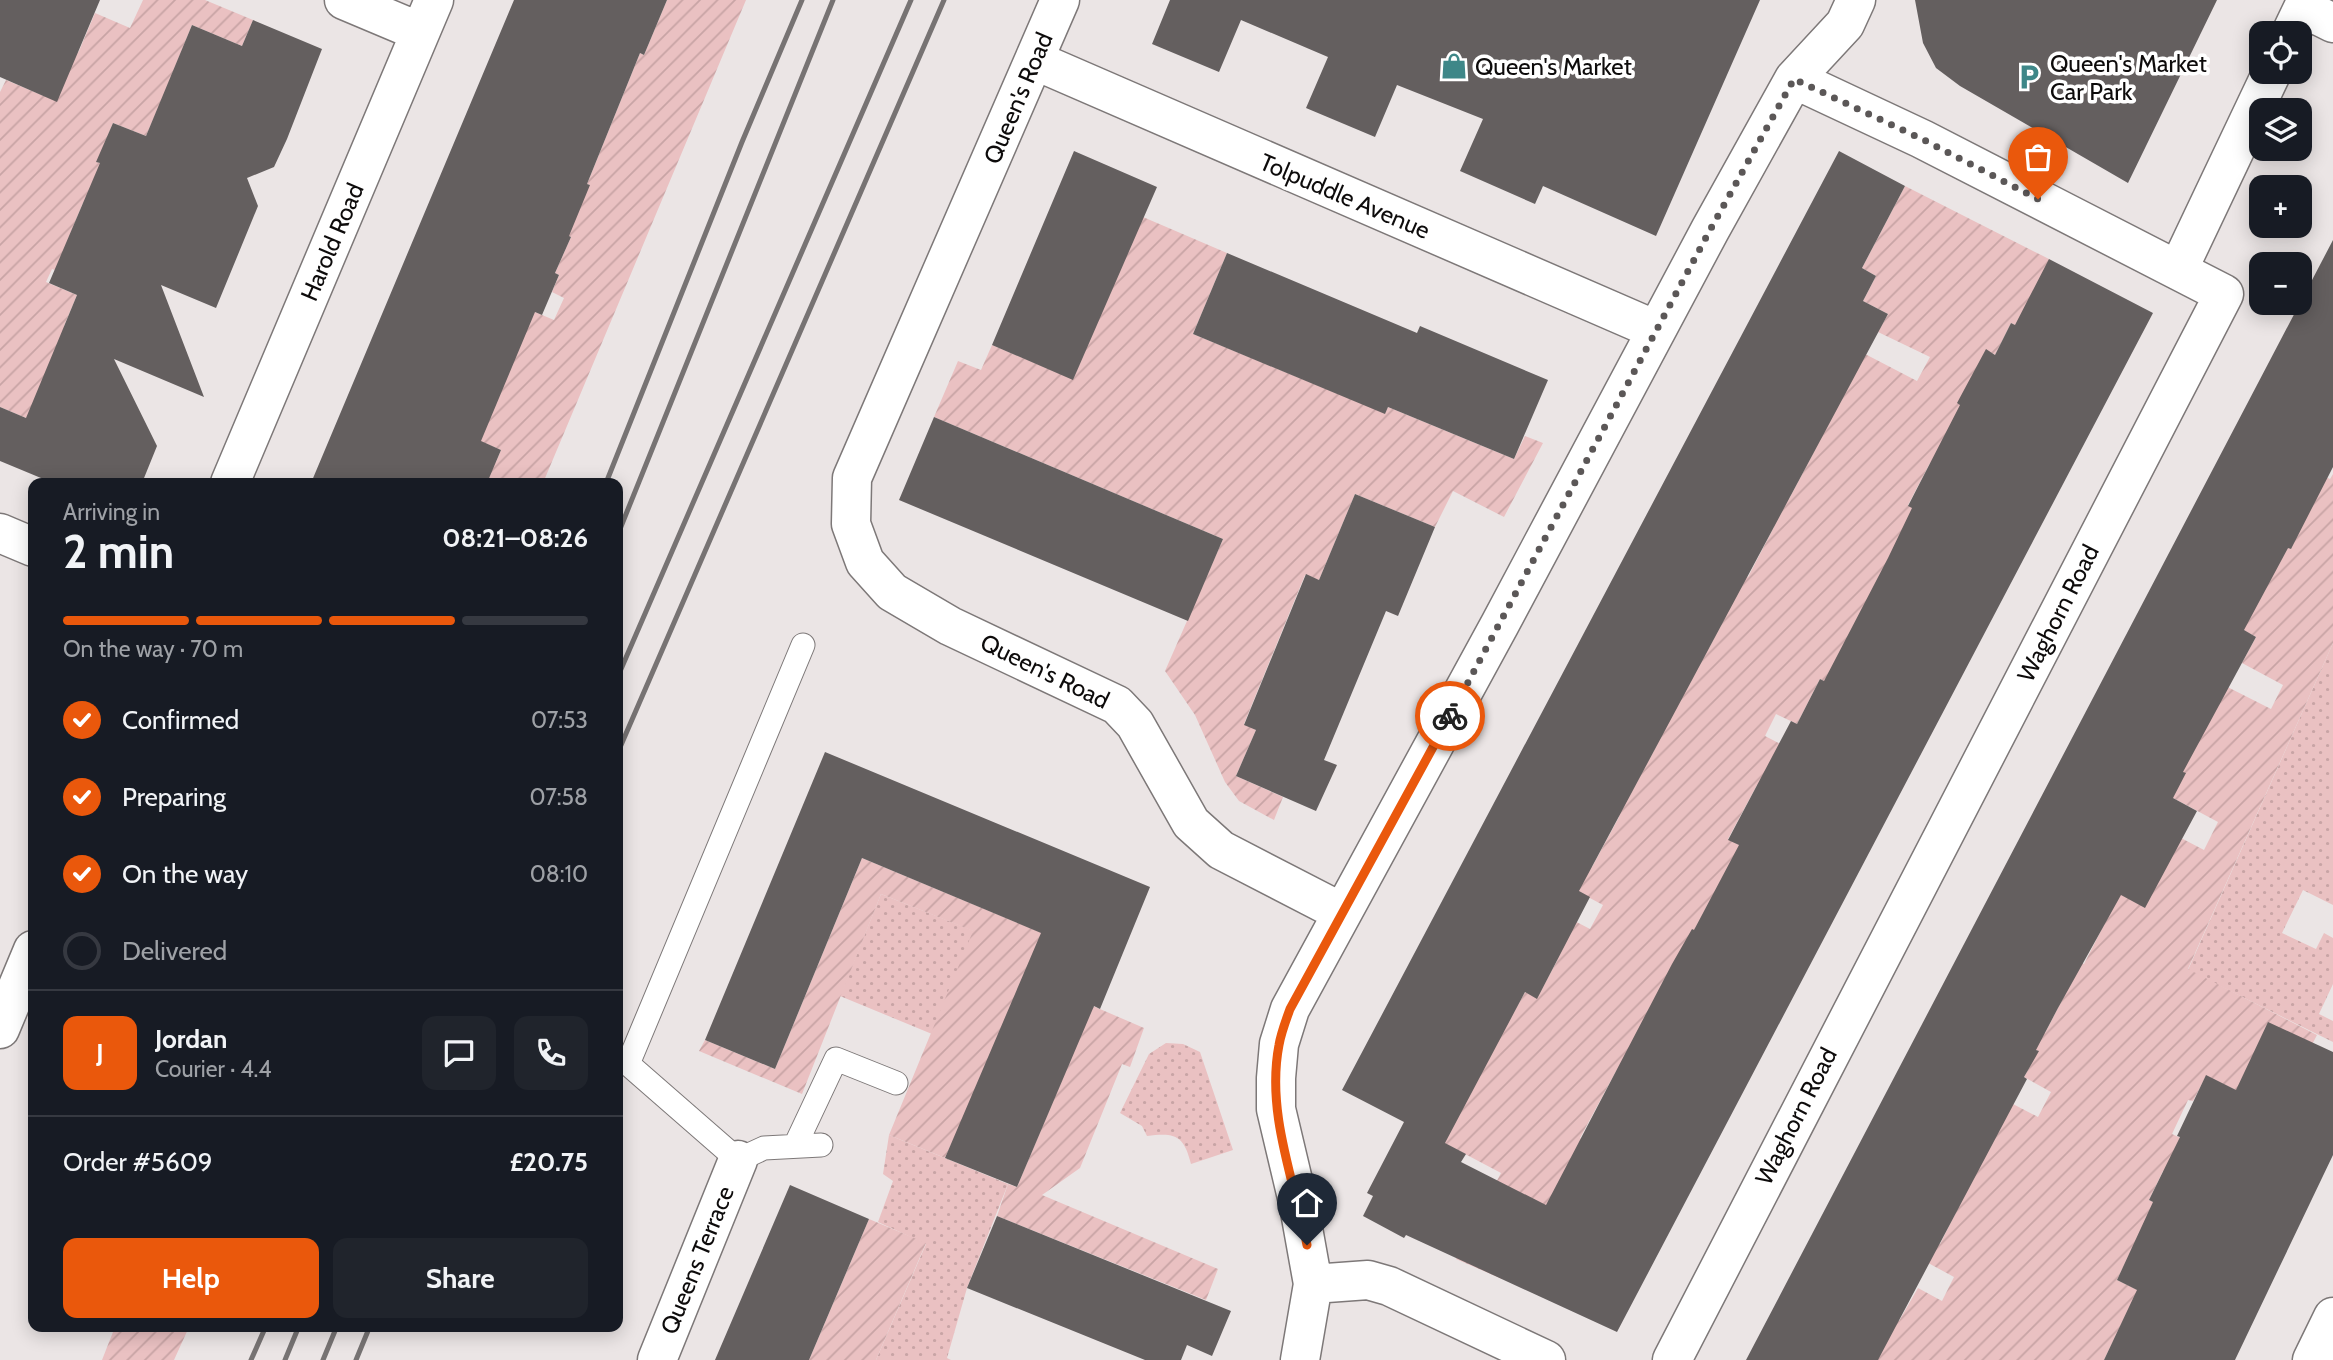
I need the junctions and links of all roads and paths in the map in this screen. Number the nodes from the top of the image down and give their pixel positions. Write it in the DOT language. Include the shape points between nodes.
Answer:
graph roads {
  1 [pos="344,0"];
  2 [pos="1060,0"];
  3 [pos="1856,0"];
  4 [pos="427,16"];
  5 [pos="1034,60"];
  6 [pos="1794,79"];
  7 [pos="2266,84"];
  8 [pos="2178,270"];
  9 [pos="1656,330"];
  10 [pos="232,478"];
  11 [pos="0,533"];
  12 [pos="28,545"];
  13 [pos="803,645"];
  14 [pos="1341,912"];
  15 [pos="28,962"];
  16 [pos="0,1029"];
  17 [pos="896,1083"];
  18 [pos="821,1145"];
  19 [pos="795,1146"];
  20 [pos="738,1160"];
  21 [pos="1313,1284"];
  22 [pos="2333,1317"];
  23 [pos="657,1360"];
  24 [pos="1300,1360"];
  25 [pos="1546,1360"];
  26 [pos="1672,1360"];
  27 [pos="2312,1360"];
  1 -- 4 [label="street"];
  2 -- 5 [label="street, Queen's Road"];
  3 -- 6 [label="street" via="1846,24"];
  4 -- 10 [label="street, Harold Road"];
  5 -- 9 [label="street, Tolpuddle Avenue"];
  5 -- 14 [label="street, Queen's Road" via="852,478 852,524 865,562 892,592 950,626 1117,705 1135,724 1191,823 1221,850"];
  6 -- 8 [label="street, Waghorn Road"];
  6 -- 9 [label="street"];
  7 -- 8 [label="street"];
  8 -- 26 [label="street, Waghorn Road" via="2224,294"];
  9 -- 14 [label="street"];
  11 -- 12 [label="street"];
  13 -- 20 [label="lane" via="628,1064"];
  14 -- 21 [label="street" via="1290,1009 1279,1044 1276,1078 1276,1109"];
  15 -- 16 [label="street"];
  17 -- 19 [label="lane" via="836,1059"];
  18 -- 19 [label="lane"];
  19 -- 20 [label="lane" via="764,1148"];
  20 -- 23 [label="street, Queens Terrace"];
  21 -- 24 [label="street"];
  21 -- 25 [label="street" via="1368,1280 1389,1286"];
  22 -- 27 [label="street"];
}
